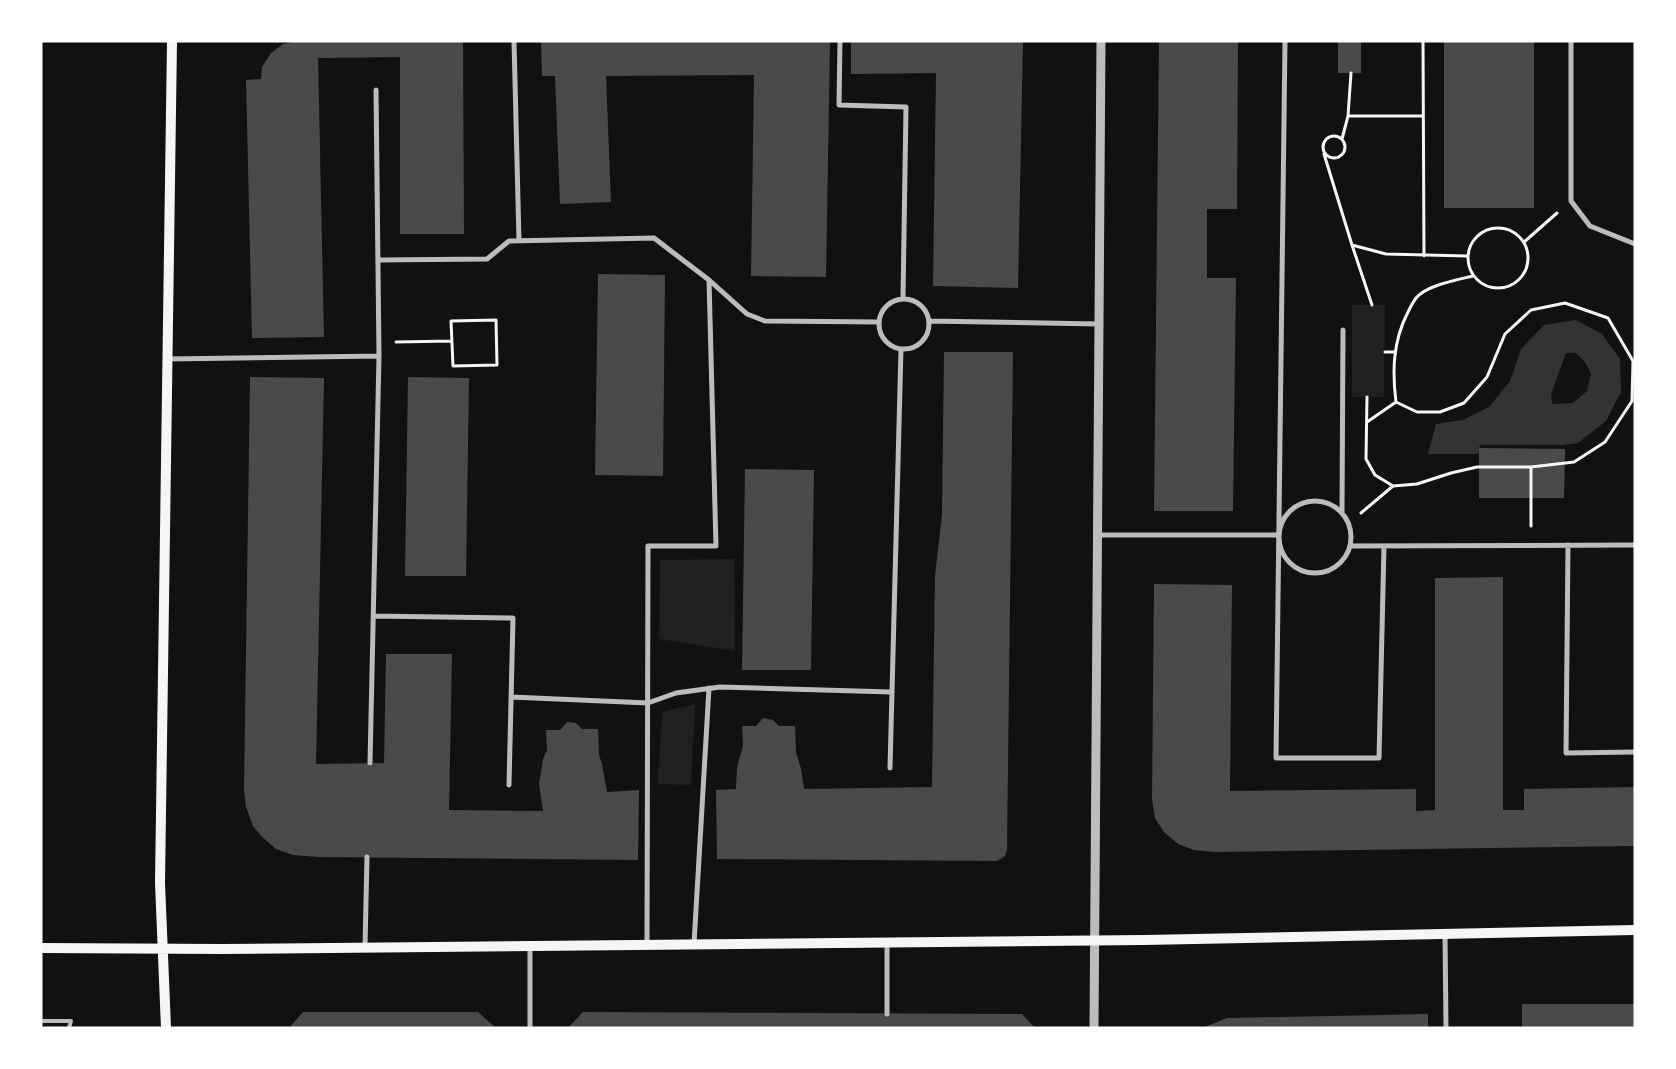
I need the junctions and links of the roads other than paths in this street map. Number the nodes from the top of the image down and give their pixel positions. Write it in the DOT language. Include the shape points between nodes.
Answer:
graph roads {
  1 [pos="172,41"];
  2 [pos="514,41"];
  3 [pos="840,41"];
  4 [pos="1101,41"];
  5 [pos="1285,41"];
  6 [pos="1571,41"];
  7 [pos="376,90"];
  8 [pos="519,241"];
  9 [pos="1635,244"];
  10 [pos="378,260"];
  11 [pos="709,280"];
  12 [pos="903,298"];
  13 [pos="929,321"];
  14 [pos="879,322"];
  15 [pos="1099,324"];
  16 [pos="1343,330"];
  17 [pos="901,349"];
  18 [pos="379,356"];
  19 [pos="167,359"];
  20 [pos="1342,512"];
  21 [pos="1097,535"];
  22 [pos="1279,535"];
  23 [pos="1568,545"];
  24 [pos="1635,545"];
  25 [pos="1350,546"];
  26 [pos="1384,546"];
  27 [pos="373,616"];
  28 [pos="709,688"];
  29 [pos="891,692"];
  30 [pos="511,697"];
  31 [pos="648,703"];
  32 [pos="1635,752"];
  33 [pos="370,763"];
  34 [pos="890,768"];
  35 [pos="509,784"];
  36 [pos="367,857"];
  37 [pos="1635,930"];
  38 [pos="1444,934"];
  39 [pos="1094,941"];
  40 [pos="887,943"];
  41 [pos="694,944"];
  42 [pos="647,945"];
  43 [pos="530,946"];
  44 [pos="41,948"];
  45 [pos="162,948"];
  46 [pos="365,948"];
  47 [pos="887,1014"];
  48 [pos="41,1021"];
  49 [pos="69,1028"];
  50 [pos="166,1028"];
  51 [pos="530,1028"];
  52 [pos="1094,1028"];
  53 [pos="1446,1028"];
  1 -- 19 [label="main road"];
  2 -- 8 [label="street"];
  3 -- 12 [label="street" via="839,105 906,107"];
  4 -- 15 [label="street"];
  5 -- 22 [label="street"];
  6 -- 9 [label="street" via="1571,201 1590,226"];
  7 -- 10 [label="street"];
  8 -- 10 [label="street" via="509,241 487,259"];
  8 -- 11 [label="street" via="654,238"];
  10 -- 18 [label="street"];
  11 -- 14 [label="street" via="747,314 765,321"];
  11 -- 31 [label="street" via="716,546 648,546"];
  12 -- 13 [label="street" via="920,304"];
  12 -- 14 [label="street" via="891,302"];
  13 -- 15 [label="street"];
  13 -- 17 [label="street" via="928,332 922,341 912,348"];
  14 -- 17 [label="street" via="881,335 889,344"];
  15 -- 21 [label="street"];
  16 -- 20 [label="street"];
  17 -- 29 [label="street"];
  18 -- 19 [label="street"];
  18 -- 27 [label="street"];
  19 -- 45 [label="main road" via="160,883"];
  20 -- 22 [label="street" via="1321,501 1298,505 1288,513"];
  20 -- 25 [label="street" via="1351,534"];
  21 -- 22 [label="street"];
  21 -- 39 [label="street"];
  22 -- 25 [label="street" via="1286,557 1304,571 1327,571 1346,556"];
  22 -- 26 [label="street" via="1276,758 1379,758"];
  23 -- 24 [label="street"];
  23 -- 26 [label="street"];
  23 -- 32 [label="street" via="1566,753"];
  25 -- 26 [label="street"];
  27 -- 30 [label="street" via="513,618"];
  27 -- 33 [label="street"];
  28 -- 29 [label="street"];
  28 -- 31 [label="street" via="676,693"];
  28 -- 41 [label="street"];
  29 -- 34 [label="street"];
  30 -- 31 [label="street"];
  30 -- 35 [label="street"];
  31 -- 42 [label="street"];
  36 -- 46 [label="street"];
  37 -- 38 [label="main road"];
  38 -- 39 [label="main road"];
  38 -- 53 [label="street"];
  39 -- 40 [label="main road"];
  39 -- 52 [label="street"];
  40 -- 41 [label="main road"];
  40 -- 47 [label="street"];
  41 -- 42 [label="main road"];
  42 -- 43 [label="main road"];
  43 -- 46 [label="main road"];
  43 -- 51 [label="street"];
  44 -- 45 [label="main road"];
  45 -- 46 [label="main road"];
  45 -- 50 [label="main road"];
  48 -- 49 [label="lane" via="71,1021"];
}
